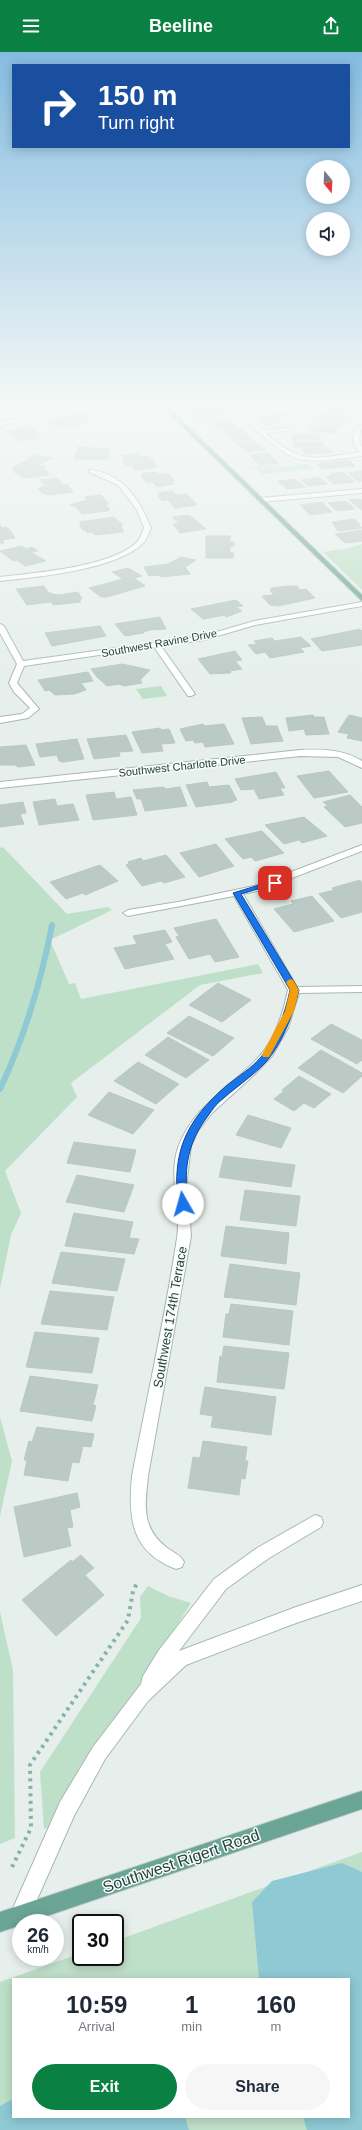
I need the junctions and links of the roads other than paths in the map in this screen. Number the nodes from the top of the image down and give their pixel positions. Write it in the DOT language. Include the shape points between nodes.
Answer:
graph roads {
  1 [pos="132,500"];
  2 [pos="260,500"];
  3 [pos="0,579"];
  4 [pos="362,599"];
  5 [pos="362,604"];
  6 [pos="0,626"];
  7 [pos="157,646"];
  8 [pos="21,664"];
  9 [pos="191,694"];
  10 [pos="0,720"];
  11 [pos="362,765"];
  12 [pos="0,785"];
  13 [pos="362,848"];
  14 [pos="237,893"];
  15 [pos="128,913"];
  16 [pos="362,989"];
  17 [pos="294,990"];
  18 [pos="315,1522"];
  19 [pos="176,1562"];
  20 [pos="362,1593"];
  21 [pos="142,1695"];
  22 [pos="362,1800"];
  23 [pos="20,1914"];
  24 [pos="23,1914"];
  25 [pos="12,1918"];
  26 [pos="0,1922"];
  1 -- 3 [label="street" via="143,514 148,526 144,539 135,548 104,562 64,571"];
  2 -- 4 [label="main road"];
  5 -- 7 [label="street, Southwest Ravine Drive" via="254,623 204,638"];
  6 -- 8 [label="street"];
  7 -- 8 [label="street, Southwest Ravine Drive"];
  7 -- 9 [label="street"];
  8 -- 10 [label="street" via="13,683 18,693 31,702 35,709 26,716"];
  11 -- 12 [label="street, Southwest Charlotte Drive" via="353,758 338,753 300,753"];
  13 -- 14 [label="street" via="275,883"];
  14 -- 15 [label="street"];
  14 -- 17 [label="street"];
  16 -- 17 [label="street"];
  17 -- 19 [label="street, Southwest 174th Terrace" via="289,1011 274,1044 263,1060 213,1102 204,1113 186,1145 182,1162 184,1236 140,1476 137,1506 147,1540 161,1554"];
  18 -- 21 [label="street" via="263,1553 220,1584 193,1616"];
  20 -- 21 [label="street" via="180,1659"];
  21 -- 23 [label="street" via="99,1753 68,1809"];
  22 -- 24 [label="main road, Southwest Rigert Road"];
  25 -- 26 [label="main road, Southwest Rigert Road"];
}
